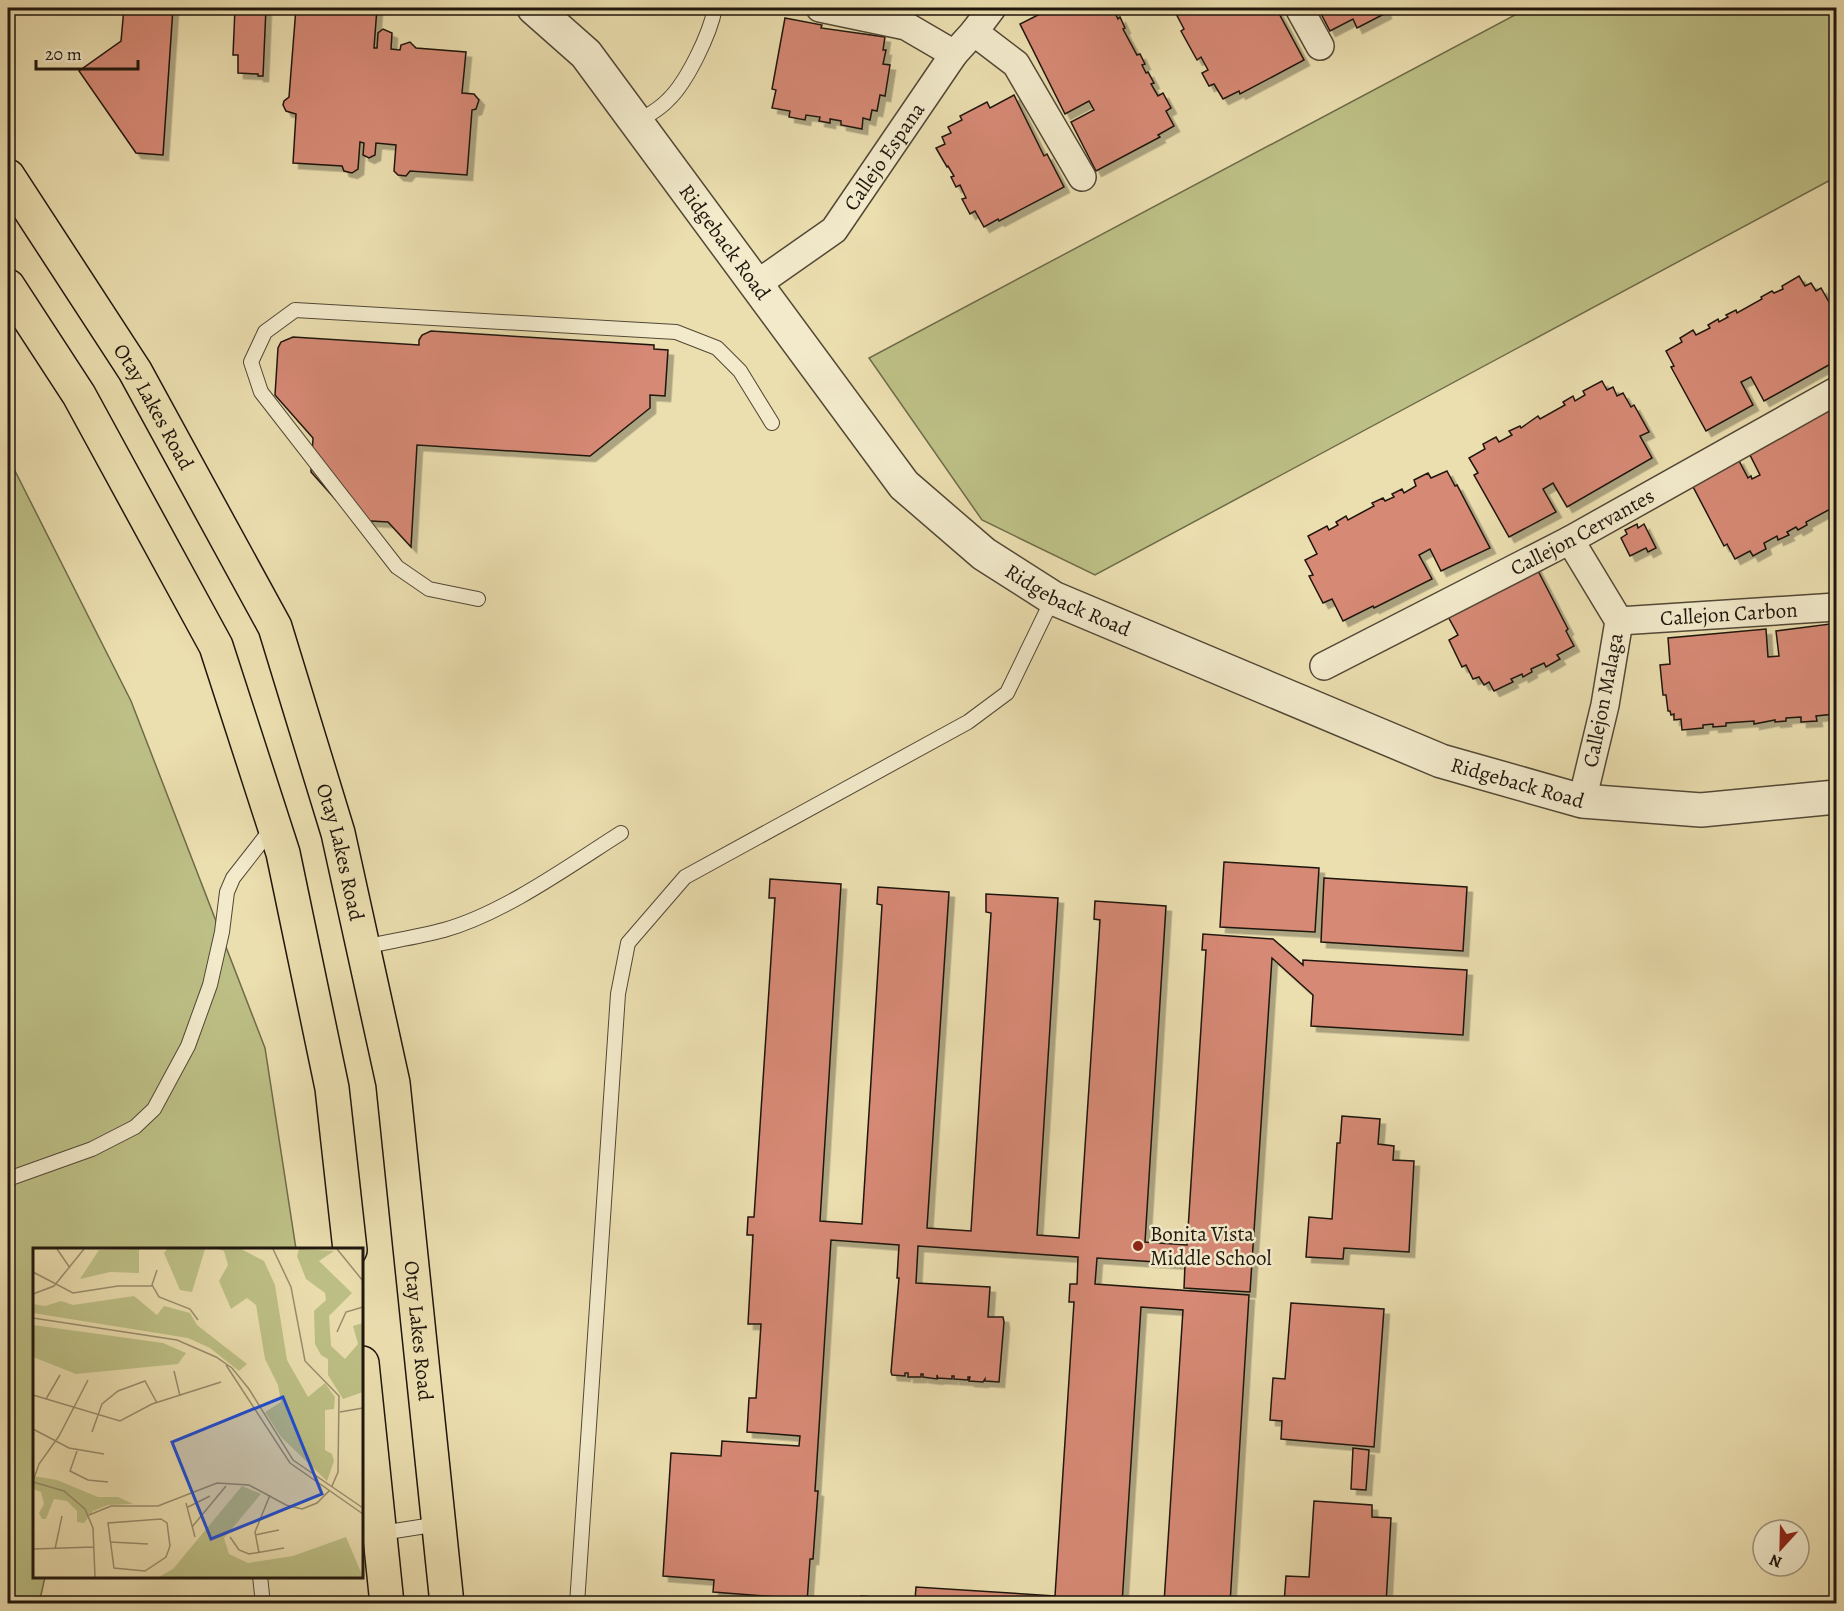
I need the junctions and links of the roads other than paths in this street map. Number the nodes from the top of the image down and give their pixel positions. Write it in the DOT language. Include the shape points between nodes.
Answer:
graph roads {
  1 [pos="534,8"];
  2 [pos="715,8"];
  3 [pos="820,8"];
  4 [pos="992,8"];
  5 [pos="1299,8"];
  6 [pos="974,32"];
  7 [pos="1320,46"];
  8 [pos="954,54"];
  9 [pos="637,123"];
  10 [pos="8,176"];
  11 [pos="1083,177"];
  12 [pos="757,284"];
  13 [pos="8,286"];
  14 [pos="1836,391"];
  15 [pos="772,423"];
  16 [pos="1570,540"];
  17 [pos="1053,598"];
  18 [pos="478,599"];
  19 [pos="1836,607"];
  20 [pos="1619,621"];
  21 [pos="1324,666"];
  22 [pos="1836,798"];
  23 [pos="1582,801"];
  24 [pos="274,826"];
  25 [pos="621,832"];
  26 [pos="363,947"];
  27 [pos="8,1179"];
  28 [pos="350,1248"];
  29 [pos="363,1384"];
  30 [pos="439,1524"];
  31 [pos="370,1535"];
  32 [pos="260,1578"];
  33 [pos="263,1604"];
  34 [pos="387,1604"];
  35 [pos="447,1604"];
  36 [pos="577,1604"];
  1 -- 9 [label="street, Ridgeback Road" via="586,54"];
  2 -- 9 [label="lane" via="704,42 679,86 668,101"];
  3 -- 8 [label="street" via="906,26"];
  4 -- 6 [label="street, Callejo Espana"];
  5 -- 7 [label="street"];
  6 -- 8 [label="street, Callejo Espana"];
  6 -- 11 [label="street" via="1017,64"];
  8 -- 12 [label="street, Callejo Espana" via="834,230"];
  9 -- 12 [label="street, Ridgeback Road"];
  10 -- 26 [label="main road, Otay Lakes Road" via="135,371 275,627 338,833"];
  12 -- 17 [label="street, Ridgeback Road" via="904,485 984,554"];
  13 -- 24 [label="main road" via="79,395 216,646"];
  14 -- 16 [label="street, Callejon Cervantes"];
  15 -- 18 [label="lane" via="740,371 717,348 676,332 295,310 265,332 251,362 261,392 398,567 429,589"];
  16 -- 20 [label="street, Callejon Malaga"];
  16 -- 21 [label="street, Callejon Cervantes"];
  17 -- 23 [label="street, Ridgeback Road" via="1440,761"];
  17 -- 36 [label="lane" via="1007,693 968,722 685,877 628,944 618,994"];
  19 -- 20 [label="street, Callejon Carbon"];
  20 -- 23 [label="street, Callejon Malaga" via="1605,705"];
  22 -- 23 [label="street, Ridgeback Road" via="1701,810"];
  24 -- 27 [label="lane" via="233,878 227,892 210,985 188,1046 154,1109 135,1127 92,1149"];
  24 -- 28 [label="main road" via="333,1088"];
  25 -- 26 [label="lane" via="481,916 444,930"];
  26 -- 30 [label="main road, Otay Lakes Road" via="393,1083"];
  29 -- 31 [label="main road"];
  30 -- 31 [label="lane"];
  30 -- 35 [label="main road, Otay Lakes Road"];
  31 -- 34 [label="main road"];
  32 -- 33 [label="lane"];
}
